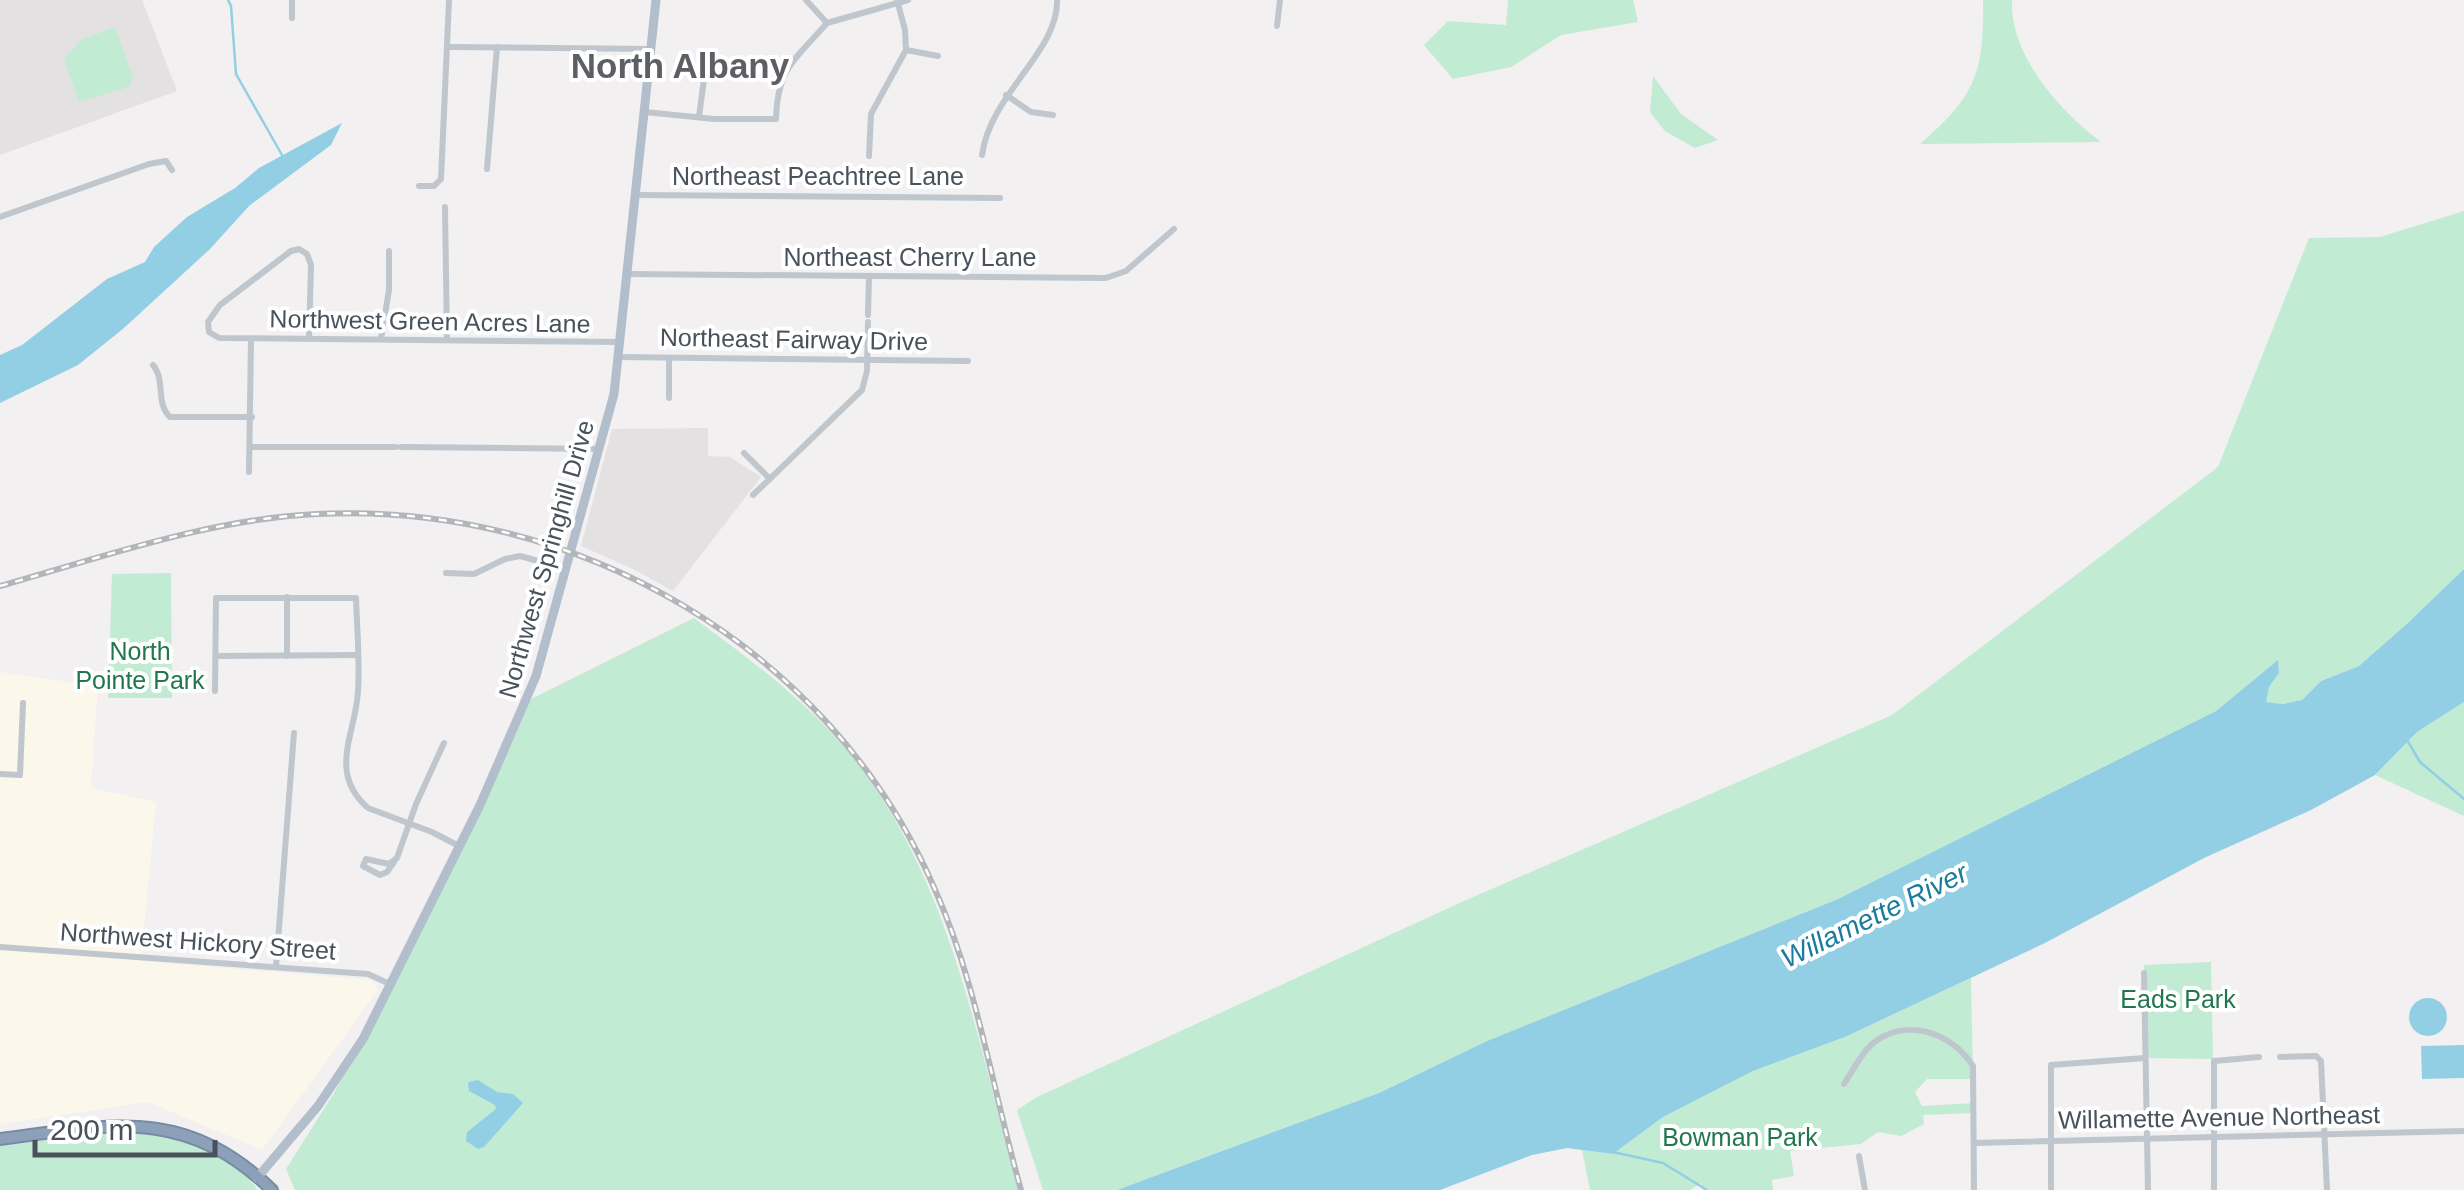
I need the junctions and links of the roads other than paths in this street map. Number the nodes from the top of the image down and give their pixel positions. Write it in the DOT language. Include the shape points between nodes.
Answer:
graph roads {
  1 [pos="292,0"];
  2 [pos="449,0"];
  3 [pos="656,0"];
  4 [pos="806,0"];
  5 [pos="908,0"];
  6 [pos="1057,0"];
  7 [pos="1280,0"];
  8 [pos="897,1"];
  9 [pos="292,18"];
  10 [pos="827,22"];
  11 [pos="1277,26"];
  12 [pos="448,47"];
  13 [pos="497,47"];
  14 [pos="651,49"];
  15 [pos="906,50"];
  16 [pos="938,56"];
  17 [pos="705,71"];
  18 [pos="1006,96"];
  19 [pos="644,112"];
  20 [pos="1053,115"];
  21 [pos="700,117"];
  22 [pos="982,154"];
  23 [pos="870,156"];
  24 [pos="488,169"];
  25 [pos="172,170"];
  26 [pos="419,186"];
  27 [pos="636,195"];
  28 [pos="1000,198"];
  29 [pos="445,206"];
  30 [pos="0,218"];
  31 [pos="1174,229"];
  32 [pos="389,251"];
  33 [pos="628,274"];
  34 [pos="869,276"];
  35 [pos="251,339"];
  36 [pos="309,339"];
  37 [pos="381,340"];
  38 [pos="447,340"];
  39 [pos="621,342"];
  40 [pos="619,357"];
  41 [pos="669,358"];
  42 [pos="868,361"];
  43 [pos="968,361"];
  44 [pos="153,365"];
  45 [pos="669,398"];
  46 [pos="252,417"];
  47 [pos="251,447"];
  48 [pos="601,450"];
  49 [pos="744,452"];
  50 [pos="250,472"];
  51 [pos="770,479"];
  52 [pos="753,495"];
  53 [pos="568,570"];
  54 [pos="446,572"];
  55 [pos="287,597"];
  56 [pos="358,655"];
  57 [pos="216,656"];
  58 [pos="287,656"];
  59 [pos="215,691"];
  60 [pos="24,703"];
  61 [pos="294,734"];
  62 [pos="444,743"];
  63 [pos="0,774"];
  64 [pos="408,825"];
  65 [pos="459,846"];
  66 [pos="394,862"];
  67 [pos="0,947"];
  68 [pos="276,967"];
  69 [pos="2144,973"];
  70 [pos="391,985"];
  71 [pos="2280,1056"];
  72 [pos="2259,1057"];
  73 [pos="2146,1058"];
  74 [pos="1844,1084"];
  75 [pos="2464,1132"];
  76 [pos="2324,1134"];
  77 [pos="2213,1137"];
  78 [pos="2147,1138"];
  79 [pos="0,1139"];
  80 [pos="2051,1141"];
  81 [pos="1974,1143"];
  82 [pos="1859,1156"];
  83 [pos="259,1184"];
  84 [pos="272,1190"];
  85 [pos="1865,1190"];
  86 [pos="1974,1190"];
  87 [pos="2051,1190"];
  88 [pos="2148,1190"];
  89 [pos="2214,1190"];
  90 [pos="2327,1190"];
  1 -- 9 [label="street"];
  2 -- 12 [label="street"];
  3 -- 14 [label="main road, Northwest Springhill Drive"];
  4 -- 10 [label="street"];
  5 -- 8 [label="street"];
  6 -- 18 [label="street" via="1051,31"];
  7 -- 11 [label="street"];
  8 -- 10 [label="street"];
  8 -- 15 [label="street"];
  10 -- 21 [label="street" via="784,74 776,119"];
  12 -- 13 [label="street"];
  12 -- 26 [label="street" via="441,178 434,186"];
  13 -- 14 [label="street"];
  13 -- 24 [label="street"];
  14 -- 19 [label="main road, Northwest Springhill Drive"];
  15 -- 16 [label="street"];
  15 -- 23 [label="street" via="871,114"];
  17 -- 21 [label="street"];
  18 -- 20 [label="street" via="1031,112"];
  18 -- 22 [label="street"];
  19 -- 21 [label="street"];
  19 -- 27 [label="main road, Northwest Springhill Drive"];
  25 -- 30 [label="street" via="166,162 150,164"];
  27 -- 28 [label="street, Northeast Peachtree Lane"];
  27 -- 33 [label="main road, Northwest Springhill Drive"];
  29 -- 38 [label="street"];
  31 -- 34 [label="street, Northeast Cherry Lane" via="1126,270 1106,278"];
  32 -- 37 [label="street"];
  33 -- 34 [label="street, Northeast Cherry Lane"];
  33 -- 39 [label="main road, Northwest Springhill Drive"];
  34 -- 42 [label="street"];
  35 -- 36 [label="street, Northwest Green Acres Lane"];
  35 -- 36 [label="street" via="214,337 209,318 295,249 311,265"];
  35 -- 46 [label="street, Northwest Green Acres Lane"];
  36 -- 37 [label="street, Northwest Green Acres Lane"];
  37 -- 38 [label="street, Northwest Green Acres Lane"];
  38 -- 39 [label="street, Northwest Green Acres Lane"];
  39 -- 40 [label="main road, Northwest Springhill Drive"];
  40 -- 41 [label="street, Northeast Fairway Drive"];
  40 -- 48 [label="main road, Northwest Springhill Drive"];
  41 -- 42 [label="street, Northeast Fairway Drive"];
  41 -- 45 [label="street"];
  42 -- 43 [label="street, Northeast Fairway Drive"];
  42 -- 51 [label="street" via="859,394"];
  44 -- 46 [label="street" via="170,417"];
  46 -- 47 [label="street, Northwest Green Acres Lane"];
  47 -- 48 [label="street"];
  47 -- 50 [label="street, Northwest Green Acres Lane"];
  48 -- 53 [label="main road, Northwest Springhill Drive"];
  49 -- 51 [label="street"];
  51 -- 52 [label="street"];
  53 -- 54 [label="street" via="520,556 474,574"];
  53 -- 65 [label="main road, Northwest Springhill Drive" via="527,701"];
  55 -- 56 [label="street" via="356,598"];
  55 -- 57 [label="street" via="216,598"];
  55 -- 58 [label="street"];
  56 -- 58 [label="street"];
  56 -- 64 [label="street" via="348,777 368,808"];
  57 -- 58 [label="street"];
  57 -- 59 [label="street"];
  60 -- 63 [label="street" via="20,775"];
  61 -- 68 [label="street"];
  62 -- 64 [label="street"];
  64 -- 65 [label="street"];
  64 -- 66 [label="street"];
  65 -- 70 [label="main road, Northwest Springhill Drive"];
  67 -- 68 [label="street, Northwest Hickory Street"];
  68 -- 70 [label="street, Northwest Hickory Street" via="368,974"];
  69 -- 73 [label="street"];
  70 -- 83 [label="main road, Northwest Springhill Drive" via="332,1087"];
  71 -- 76 [label="street" via="2319,1057"];
  72 -- 77 [label="street" via="2214,1061"];
  73 -- 78 [label="street"];
  73 -- 80 [label="street" via="2051,1064"];
  74 -- 81 [label="street" via="1872,1044 1925,1030 1971,1062"];
  75 -- 76 [label="street, Willamette Avenue Northeast"];
  76 -- 77 [label="street, Willamette Avenue Northeast"];
  76 -- 90 [label="street"];
  77 -- 78 [label="street, Willamette Avenue Northeast"];
  77 -- 89 [label="street"];
  78 -- 80 [label="street, Willamette Avenue Northeast"];
  78 -- 88 [label="street"];
  79 -- 83 [label="highway" via="103,1125 154,1127 201,1141"];
  80 -- 81 [label="street, Willamette Avenue Northeast"];
  80 -- 87 [label="street"];
  81 -- 86 [label="street"];
  82 -- 85 [label="street"];
  83 -- 84 [label="highway"];
}
